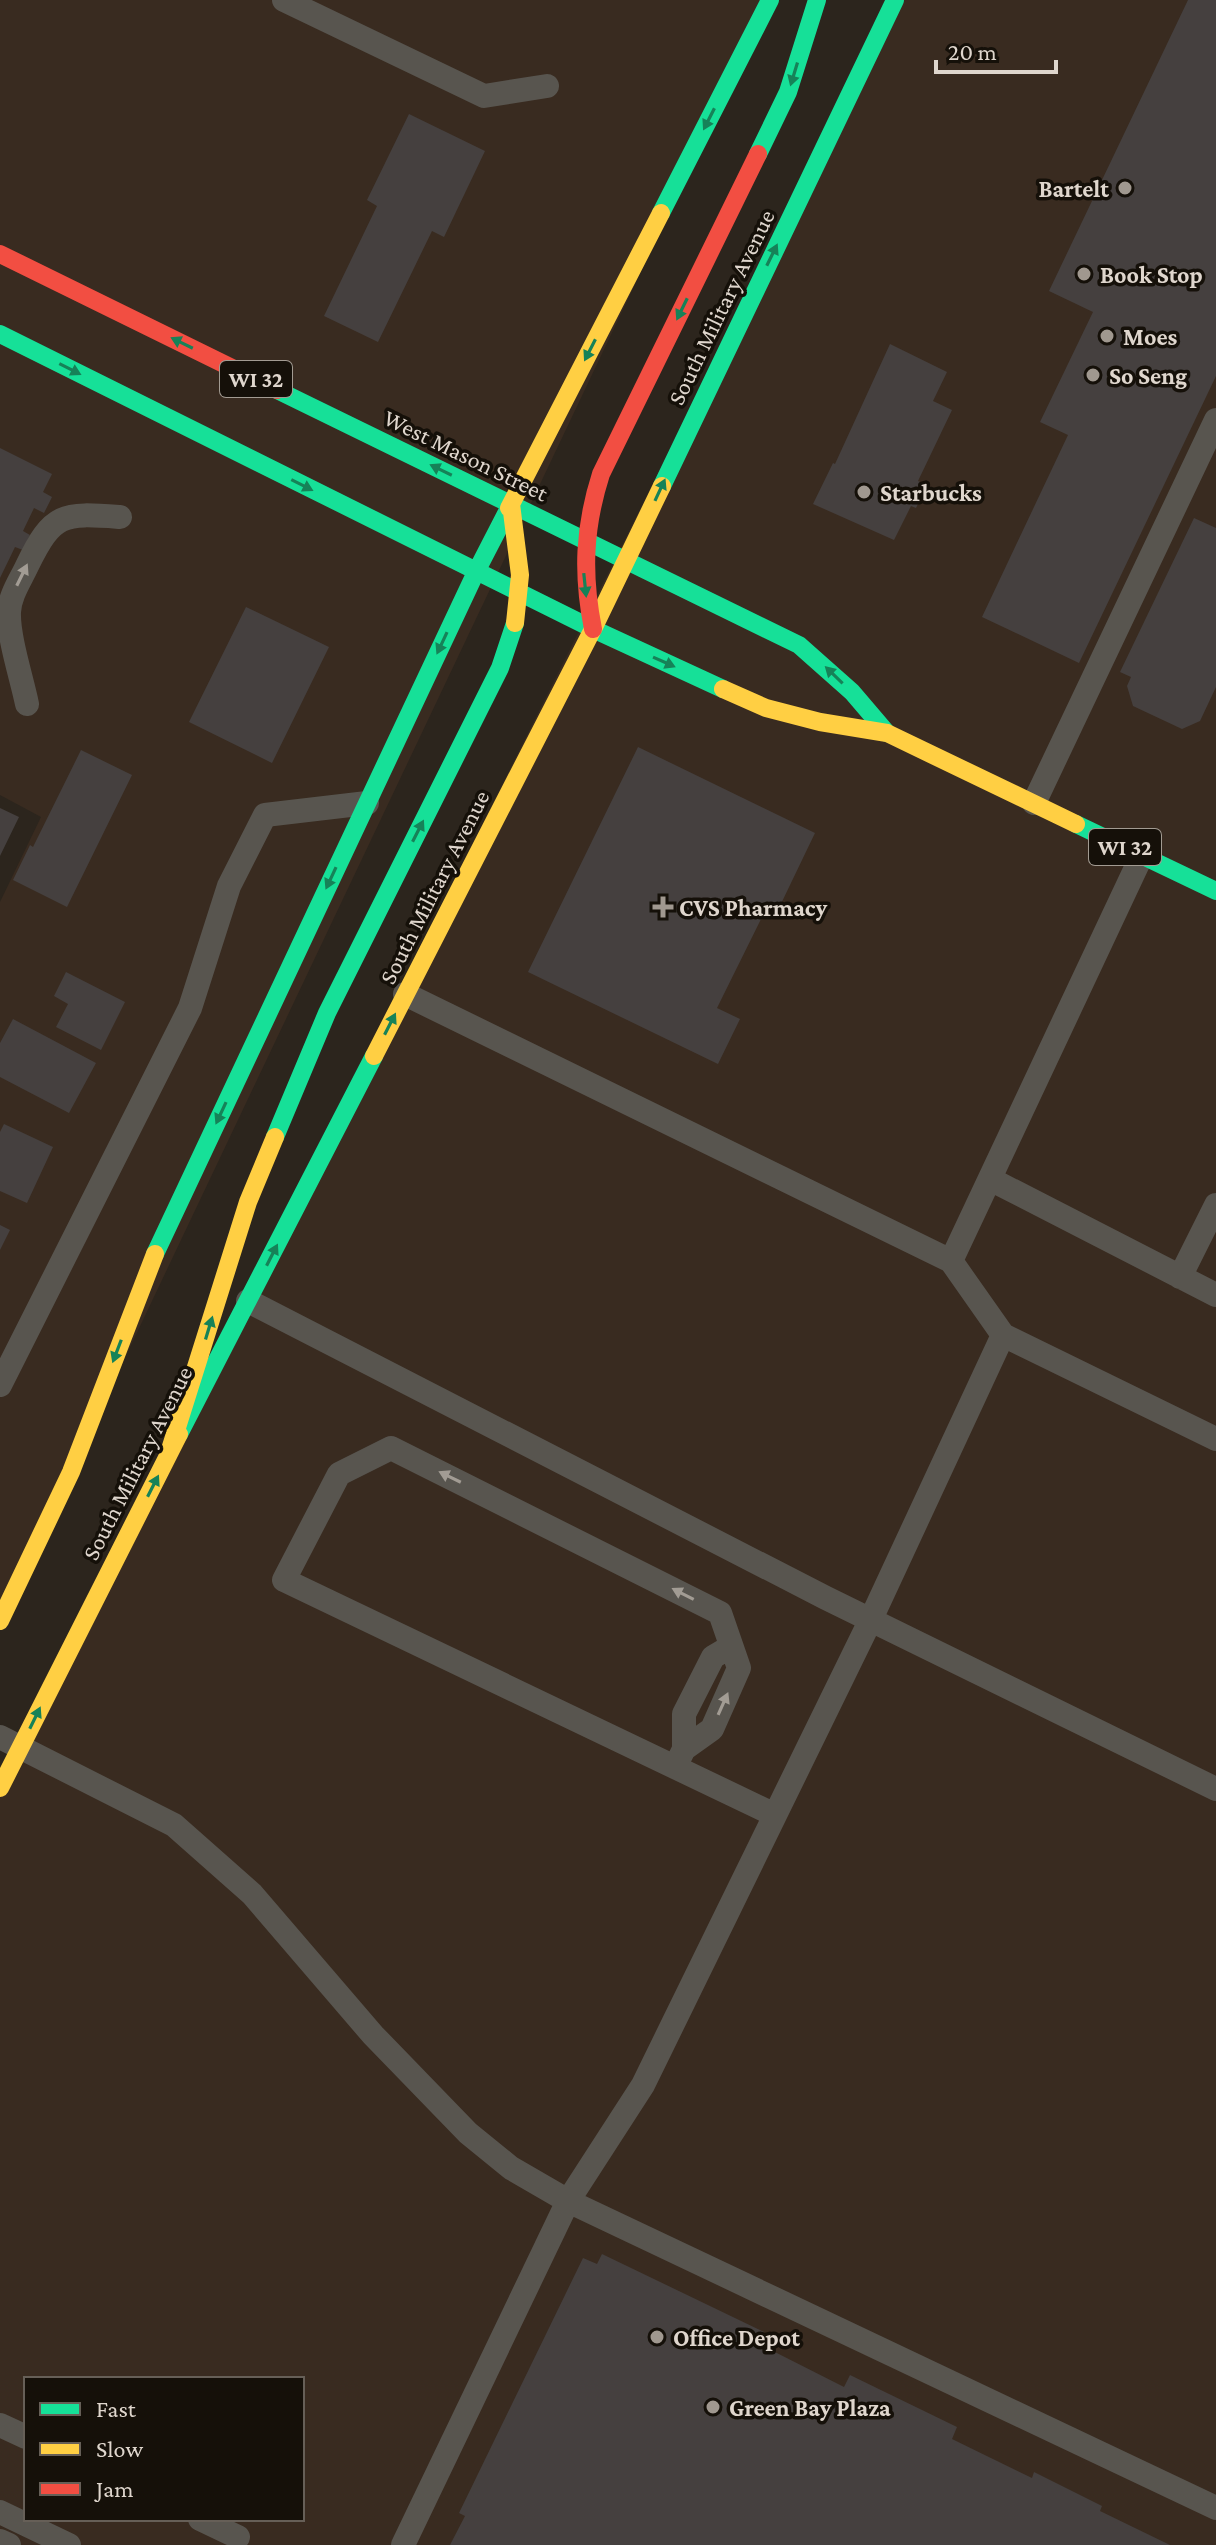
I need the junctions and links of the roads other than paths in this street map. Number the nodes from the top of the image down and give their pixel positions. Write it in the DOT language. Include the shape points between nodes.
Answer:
graph roads {
  1 [pos="284,0"];
  2 [pos="770,0"];
  3 [pos="817,0"];
  4 [pos="895,0"];
  5 [pos="547,86"];
  6 [pos="0,254"];
  7 [pos="0,334"];
  8 [pos="1216,420"];
  9 [pos="511,504"];
  10 [pos="120,517"];
  11 [pos="585,539"];
  12 [pos="626,560"];
  13 [pos="476,572"];
  14 [pos="518,592"];
  15 [pos="593,629"];
  16 [pos="27,704"];
  17 [pos="887,733"];
  18 [pos="367,803"];
  19 [pos="1034,803"];
  20 [pos="1142,855"];
  21 [pos="1216,891"];
  22 [pos="405,994"];
  23 [pos="990,1179"];
  24 [pos="1216,1205"];
  25 [pos="951,1261"];
  26 [pos="1180,1277"];
  27 [pos="1216,1295"];
  28 [pos="248,1301"];
  29 [pos="1003,1335"];
  30 [pos="0,1385"];
  31 [pos="1216,1439"];
  32 [pos="168,1456"];
  33 [pos="871,1619"];
  34 [pos="0,1621"];
  35 [pos="10,1742"];
  36 [pos="680,1758"];
  37 [pos="0,1788"];
  38 [pos="1216,1789"];
  39 [pos="775,1815"];
  40 [pos="568,2201"];
  41 [pos="0,2425"];
  42 [pos="24,2436"];
  43 [pos="1216,2508"];
  44 [pos="0,2512"];
  45 [pos="204,2521"];
  46 [pos="0,2541"];
  47 [pos="243,2542"];
  48 [pos="9,2545"];
  49 [pos="69,2545"];
  50 [pos="403,2545"];
  1 -- 5 [label="lane" via="484,96"];
  2 -- 9 [label="main road, one-way"];
  3 -- 11 [label="main road, one-way" via="788,92 601,474"];
  12 -- 4 [label="main road, South Military Avenue, one-way"];
  9 -- 6 [label="main road, West Mason Street / WI 32, one-way"];
  7 -- 13 [label="main road, West Mason Street / WI 32, one-way"];
  8 -- 19 [label="lane"];
  9 -- 11 [label="main road, West Mason Street / WI 32"];
  9 -- 13 [label="main road"];
  9 -- 14 [label="main road" via="520,547"];
  16 -- 10 [label="lane, one-way" via="9,615 11,598 42,535 58,520 80,514"];
  11 -- 12 [label="main road, West Mason Street / WI 32"];
  11 -- 15 [label="main road, one-way" via="584,584"];
  12 -- 15 [label="main road, South Military Avenue"];
  17 -- 12 [label="main road, West Mason Street / WI 32, one-way" via="852,692 799,645"];
  13 -- 14 [label="main road, West Mason Street / WI 32"];
  13 -- 18 [label="main road, one-way"];
  14 -- 15 [label="main road, West Mason Street / WI 32"];
  32 -- 14 [label="main road, one-way" via="248,1202 327,1013 500,668 516,619"];
  15 -- 17 [label="main road, West Mason Street / WI 32, one-way" via="766,708"];
  15 -- 22 [label="main road, South Military Avenue"];
  17 -- 19 [label="main road, West Mason Street / WI 32"];
  18 -- 30 [label="lane" via="265,815 229,886 190,1008"];
  18 -- 34 [label="main road, one-way" via="149,1266 71,1472"];
  19 -- 20 [label="main road, West Mason Street / WI 32"];
  20 -- 21 [label="main road, West Mason Street / WI 32"];
  20 -- 23 [label="lane"];
  22 -- 25 [label="lane"];
  28 -- 22 [label="main road, South Military Avenue, one-way"];
  23 -- 25 [label="lane"];
  23 -- 26 [label="lane"];
  24 -- 26 [label="lane"];
  25 -- 29 [label="lane"];
  26 -- 27 [label="lane"];
  28 -- 32 [label="main road, South Military Avenue"];
  28 -- 33 [label="lane"];
  29 -- 31 [label="lane"];
  29 -- 33 [label="lane"];
  35 -- 32 [label="main road, South Military Avenue, one-way"];
  33 -- 38 [label="lane"];
  33 -- 39 [label="lane"];
  35 -- 37 [label="main road, South Military Avenue"];
  35 -- 40 [label="lane" via="174,1825 252,1894 373,2035 468,2133 511,2168"];
  36 -- 36 [label="lane, one-way" via="712,1729 739,1668 720,1613 391,1448 339,1474 284,1580"];
  36 -- 39 [label="lane"];
  39 -- 40 [label="lane" via="643,2085"];
  40 -- 43 [label="lane"];
  40 -- 50 [label="lane"];
  41 -- 42 [label="lane"];
  44 -- 49 [label="lane"];
  45 -- 47 [label="lane"];
  46 -- 48 [label="lane"];
}
